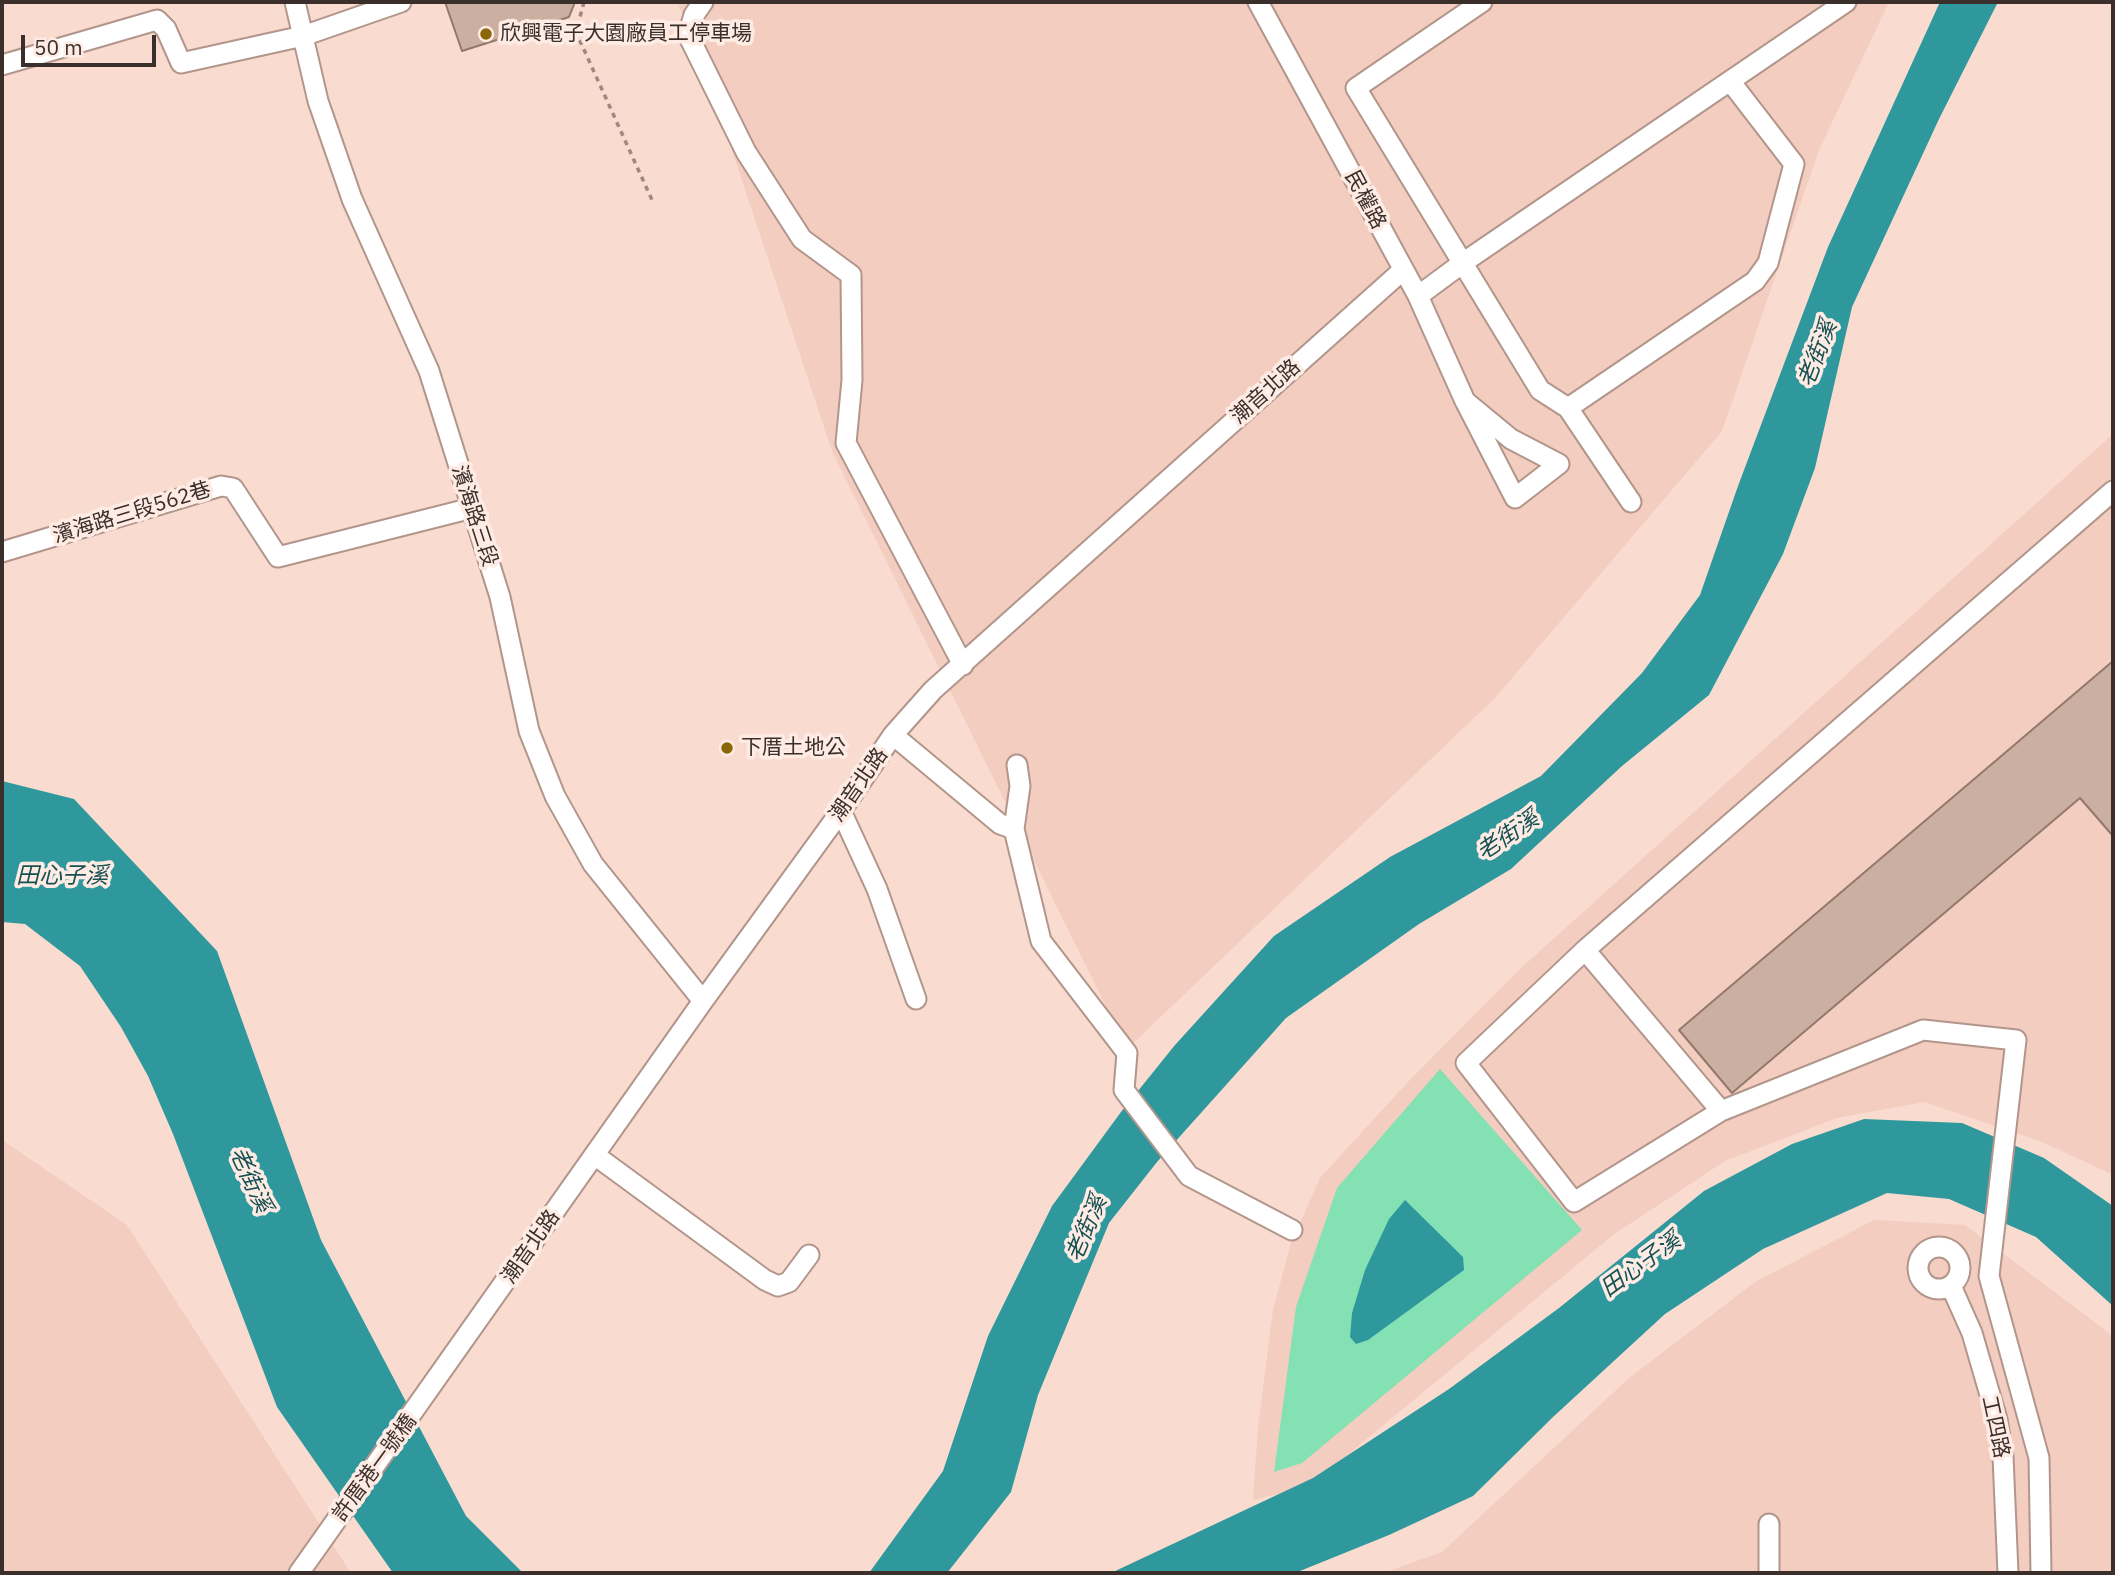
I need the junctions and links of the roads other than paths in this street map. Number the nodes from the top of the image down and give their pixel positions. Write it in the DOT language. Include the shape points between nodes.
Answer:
graph roads {
  1 [pos="295,2"];
  2 [pos="401,2"];
  3 [pos="703,2"];
  4 [pos="1258,2"];
  5 [pos="1482,2"];
  6 [pos="1846,2"];
  7 [pos="303,36"];
  8 [pos="2,65"];
  9 [pos="1730,81"];
  10 [pos="1464,262"];
  11 [pos="1403,270"];
  12 [pos="1418,296"];
  13 [pos="1465,401"];
  14 [pos="1568,408"];
  15 [pos="2113,491"];
  16 [pos="1630,502"];
  17 [pos="472,508"];
  18 [pos="2,552"];
  19 [pos="963,665"];
  20 [pos="893,735"];
  21 [pos="1017,765"];
  22 [pos="841,811"];
  23 [pos="1014,829"];
  24 [pos="1586,950"];
  25 [pos="916,999"];
  26 [pos="703,1001"];
  27 [pos="1721,1111"];
  28 [pos="596,1156"];
  29 [pos="1292,1230"];
  30 [pos="809,1255"];
  31 [pos="1951,1286"];
  32 [pos="425,1398"];
  33 [pos="1769,1524"];
  34 [pos="299,1573"];
  35 [pos="1769,1573"];
  36 [pos="2008,1573"];
  37 [pos="2041,1573"];
  1 -- 7 [label="street, 濱海路三段"];
  2 -- 7 [label="street"];
  3 -- 19 [label="street" via="688,35 746,152 802,239 851,275 852,380 846,443"];
  4 -- 11 [label="street, 民權路"];
  5 -- 10 [label="street" via="1356,88"];
  6 -- 9 [label="street"];
  7 -- 8 [label="street" via="181,63 157,20"];
  7 -- 17 [label="street, 濱海路三段" via="318,101 352,200 429,371"];
  9 -- 10 [label="street"];
  9 -- 14 [label="street" via="1794,164 1768,263 1755,281"];
  10 -- 12 [label="street"];
  10 -- 14 [label="street" via="1540,390"];
  11 -- 12 [label="street, 民權路"];
  11 -- 19 [label="street, 潮音北路"];
  12 -- 13 [label="street, 民權路"];
  13 -- 13 [label="street, 民權路" via="1515,499 1559,464 1511,439"];
  14 -- 16 [label="street"];
  15 -- 24 [label="street"];
  17 -- 18 [label="street, 濱海路三段562巷" via="278,557 233,488 221,486"];
  17 -- 26 [label="street, 濱海路三段" via="500,597 529,731 555,796 593,863"];
  19 -- 20 [label="street, 潮音北路" via="933,690"];
  20 -- 22 [label="street, 潮音北路"];
  20 -- 23 [label="street" via="1000,824"];
  21 -- 23 [label="street" via="1020,786"];
  22 -- 25 [label="street" via="877,889"];
  22 -- 26 [label="street, 潮音北路"];
  23 -- 29 [label="street" via="1041,941 1126,1053 1124,1090 1189,1176"];
  24 -- 27 [label="street"];
  24 -- 27 [label="street" via="1466,1063 1574,1202"];
  26 -- 28 [label="street, 潮音北路"];
  27 -- 37 [label="street" via="1923,1030 2016,1040 1989,1276 2039,1458"];
  28 -- 30 [label="street" via="765,1280 778,1286 789,1282"];
  28 -- 32 [label="street, 潮音北路"];
  31 -- 36 [label="street, 工四路" via="1972,1333 1997,1419"];
  32 -- 34 [label="street, 許厝港一號橋"];
  33 -- 35 [label="street"];
}
